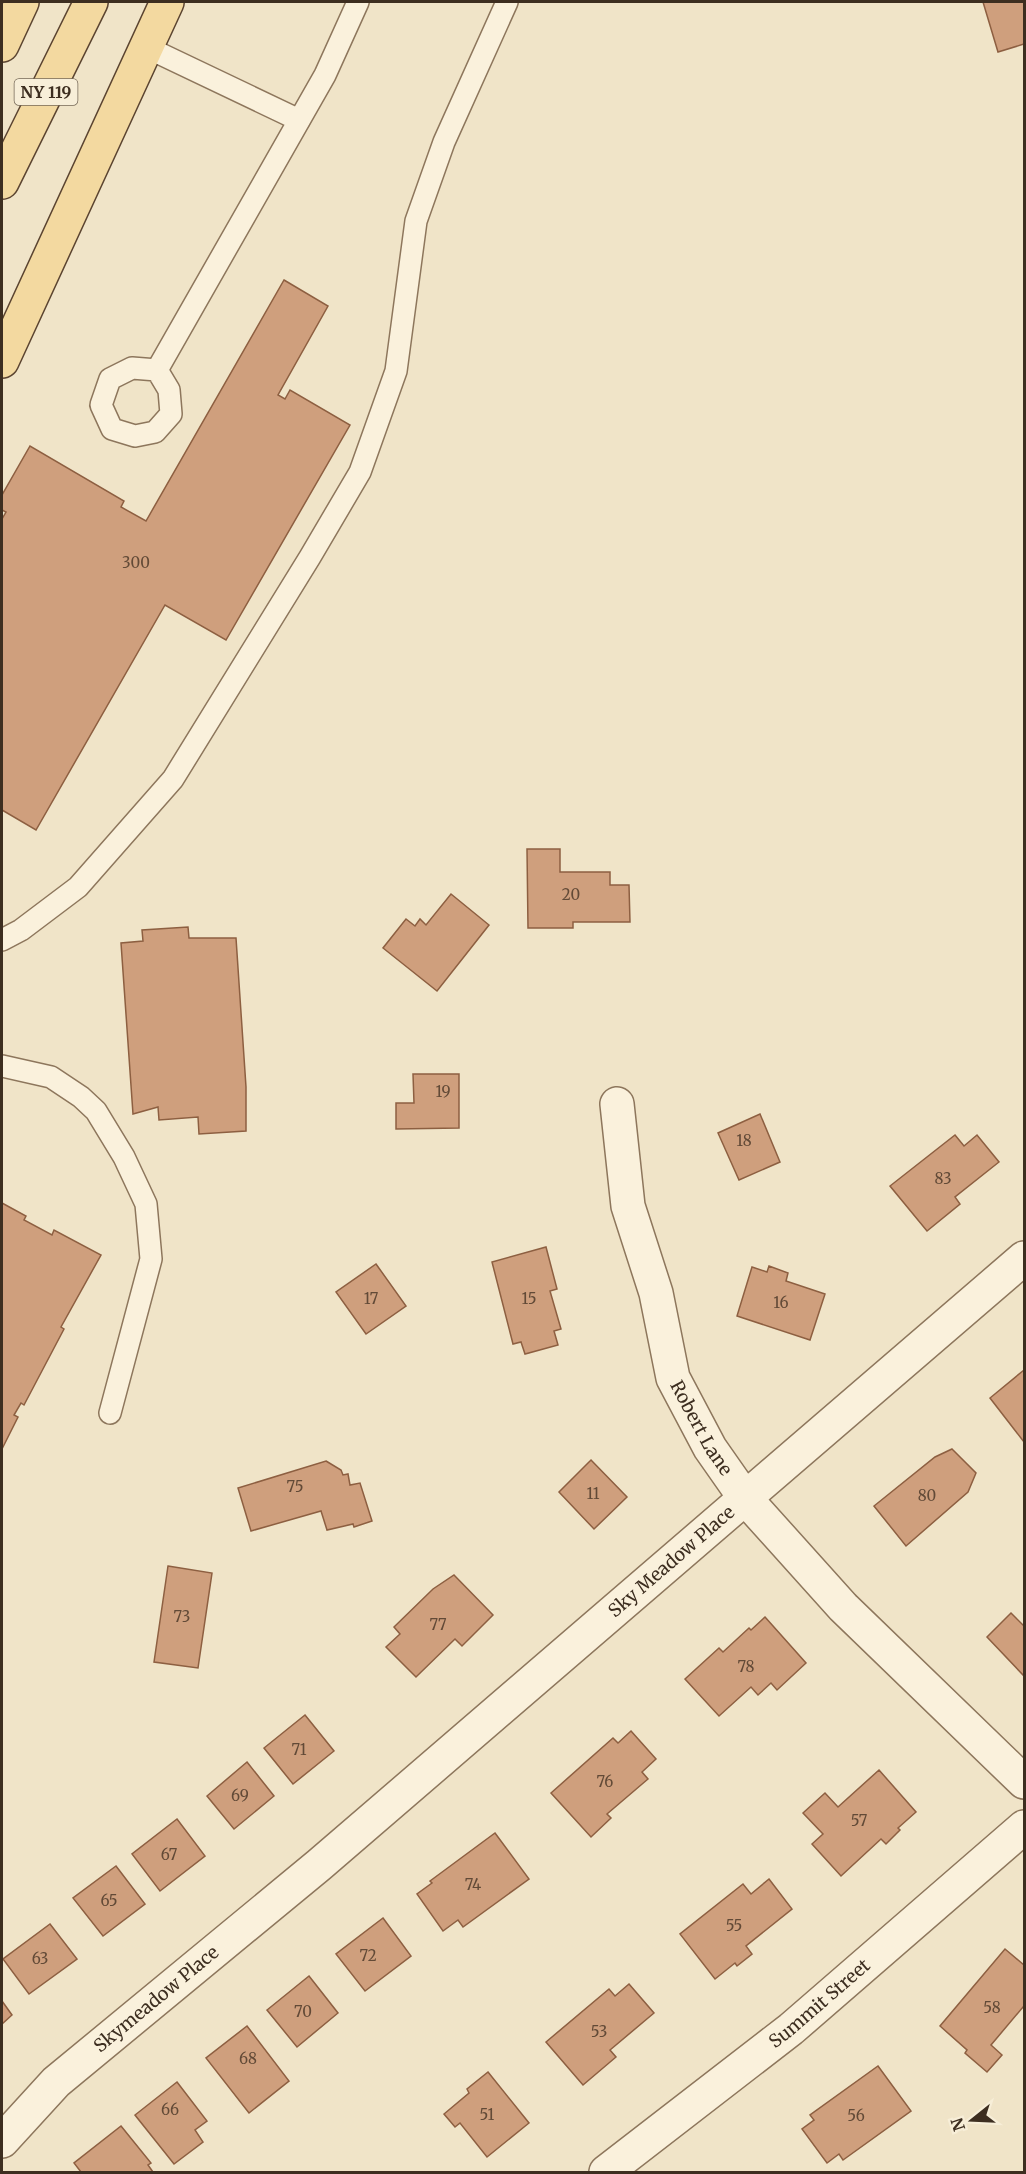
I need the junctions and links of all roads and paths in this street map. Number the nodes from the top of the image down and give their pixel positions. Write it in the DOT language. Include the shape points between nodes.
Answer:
graph roads {
  1 [pos="22,2"];
  2 [pos="91,2"];
  3 [pos="166,2"];
  4 [pos="358,2"];
  5 [pos="507,2"];
  6 [pos="2,45"];
  7 [pos="146,47"];
  8 [pos="299,120"];
  9 [pos="2,182"];
  10 [pos="2,361"];
  11 [pos="157,370"];
  12 [pos="2,940"];
  13 [pos="2,1066"];
  14 [pos="617,1104"];
  15 [pos="1024,1258"];
  16 [pos="110,1413"];
  17 [pos="745,1498"];
  18 [pos="1024,1782"];
  19 [pos="1024,1827"];
  20 [pos="319,1865"];
  21 [pos="2,2141"];
  22 [pos="606,2172"];
  1 -- 6 [label="main road"];
  2 -- 9 [label="main road, NY 119"];
  3 -- 7 [label="main road"];
  4 -- 8 [label="lane" via="325,75"];
  5 -- 12 [label="lane" via="444,142 416,221 396,371 360,472 173,779 78,886"];
  7 -- 8 [label="lane"];
  7 -- 10 [label="main road"];
  8 -- 11 [label="lane"];
  13 -- 16 [label="lane" via="51,1077 81,1096 96,1111 124,1156 146,1204 151,1259"];
  14 -- 17 [label="street, Robert Lane" via="628,1206 656,1293 674,1378 710,1448"];
  15 -- 17 [label="street, Sky Meadow Place"];
  17 -- 18 [label="street, Robert Lane" via="843,1607"];
  17 -- 20 [label="street, Sky Meadow Place"];
  19 -- 22 [label="street, Summit Street" via="792,2029"];
  20 -- 21 [label="street, Skymeadow Place" via="56,2082"];
}
